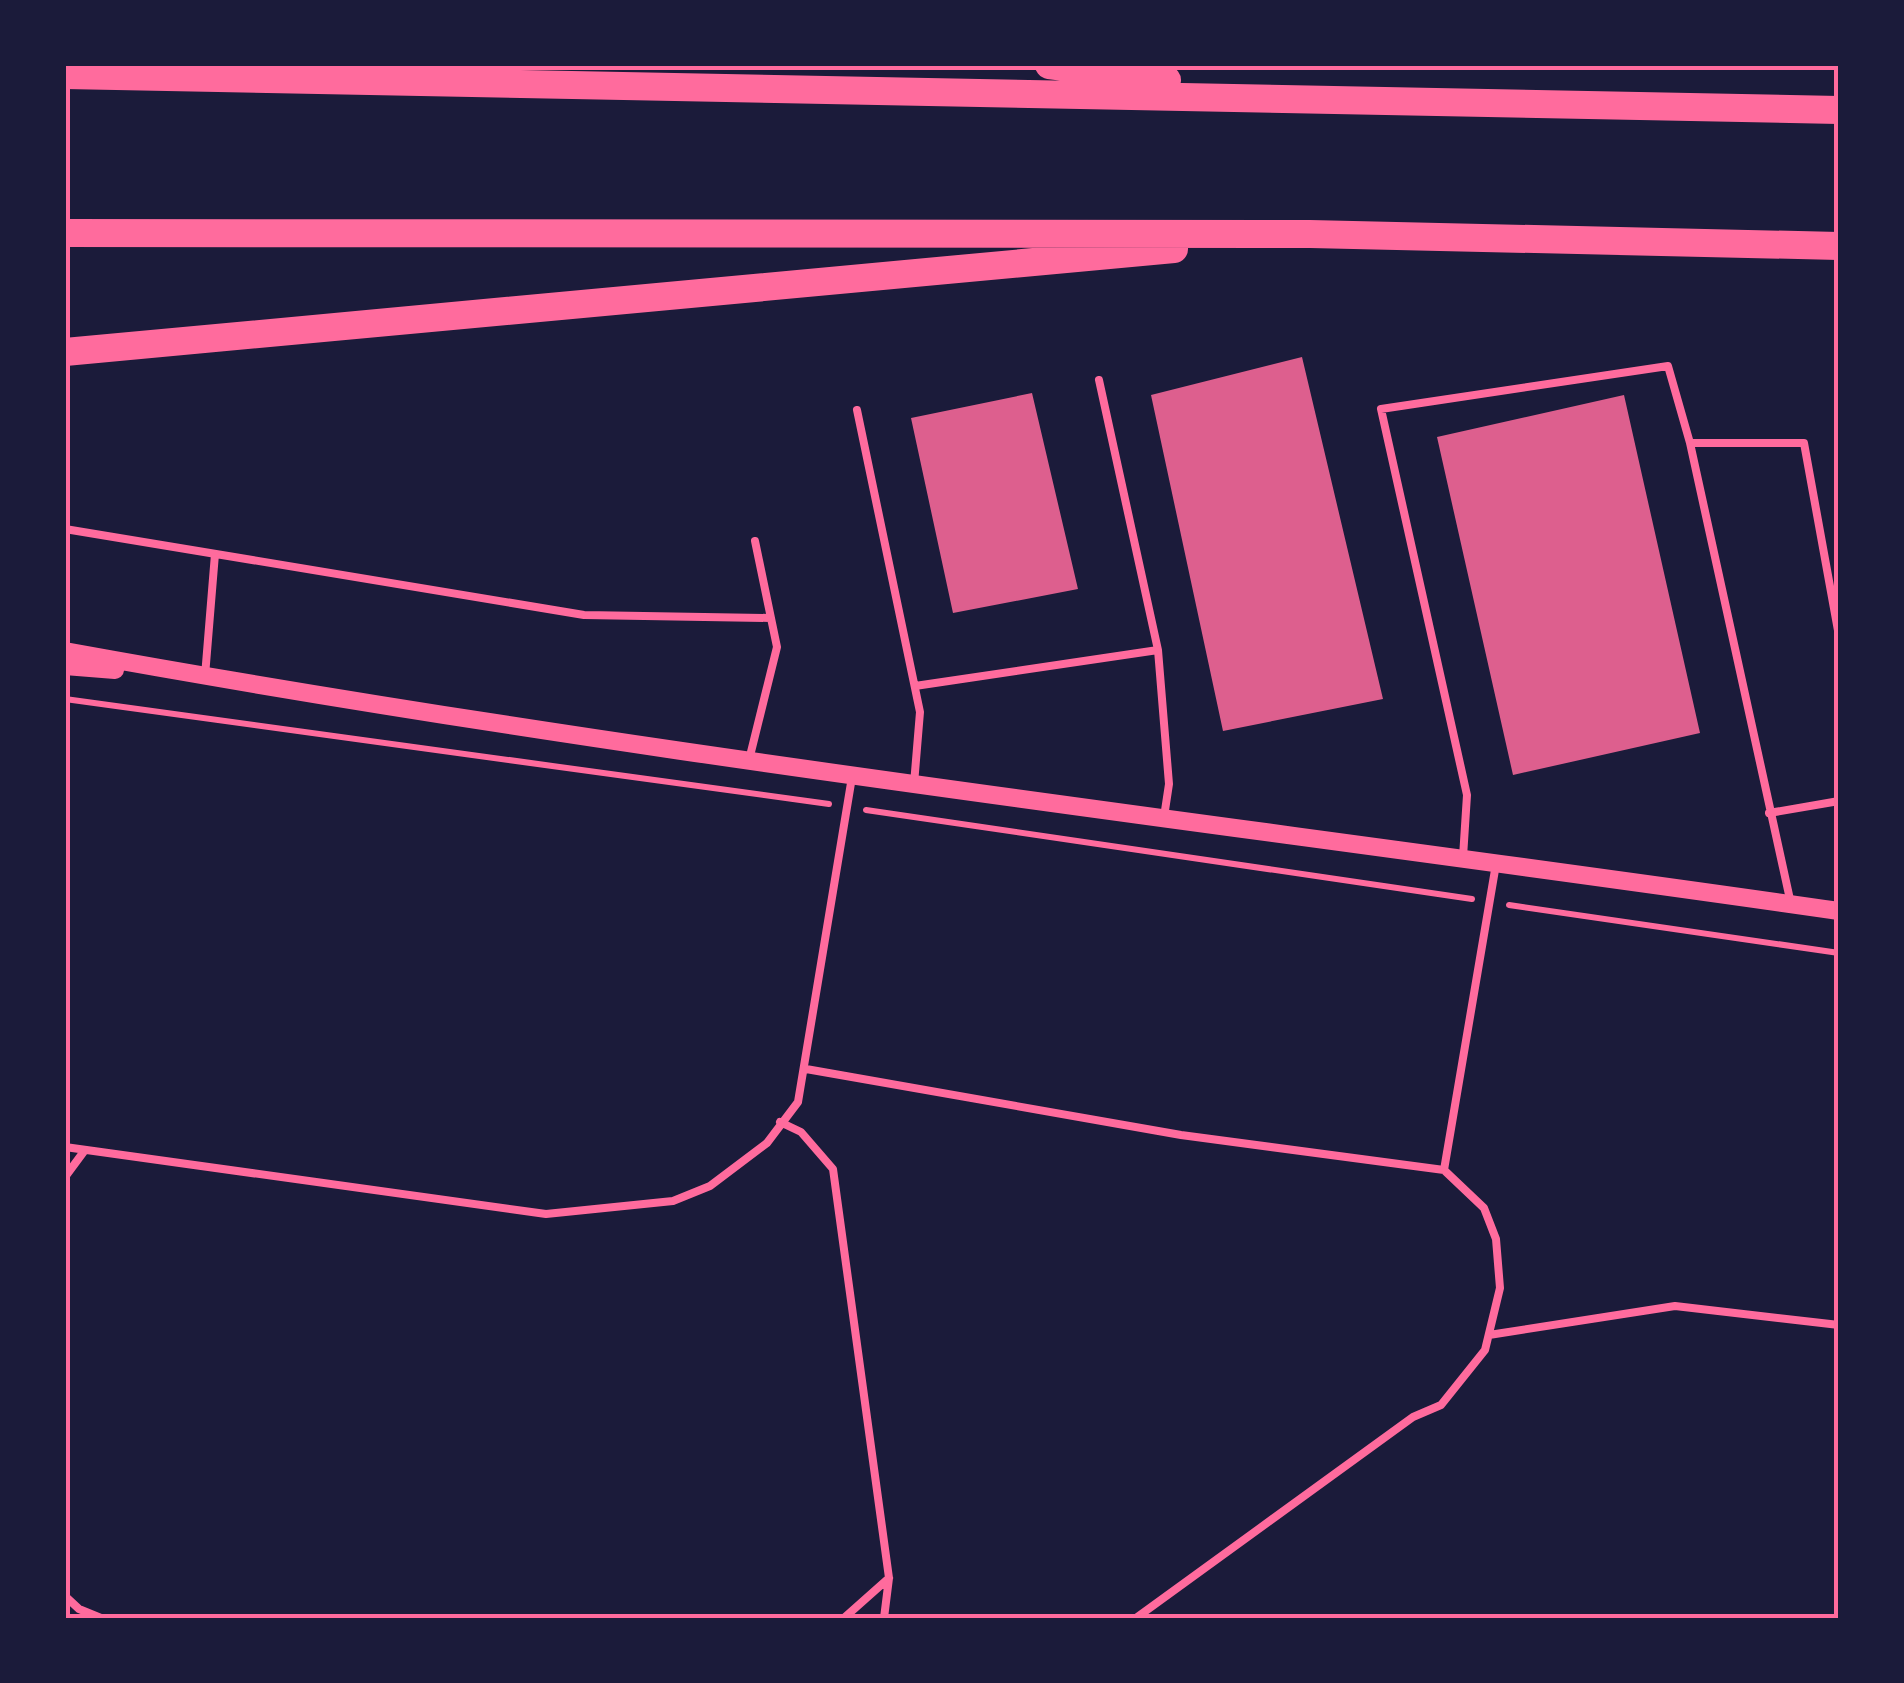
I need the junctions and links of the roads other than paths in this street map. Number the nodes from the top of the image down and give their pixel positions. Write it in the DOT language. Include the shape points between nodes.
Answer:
graph roads {
  1 [pos="1049,65"];
  2 [pos="65,74"];
  3 [pos="1302,98"];
  4 [pos="1839,110"];
  5 [pos="65,233"];
  6 [pos="1310,234"];
  7 [pos="1839,246"];
  8 [pos="65,352"];
  9 [pos="1099,380"];
  10 [pos="857,410"];
  11 [pos="1690,443"];
  12 [pos="65,529"];
  13 [pos="755,540"];
  14 [pos="214,554"];
  15 [pos="770,618"];
  16 [pos="1839,636"];
  17 [pos="1158,650"];
  18 [pos="65,651"];
  19 [pos="65,666"];
  20 [pos="205,676"];
  21 [pos="915,686"];
  22 [pos="748,760"];
  23 [pos="852,776"];
  24 [pos="914,784"];
  25 [pos="1839,801"];
  26 [pos="1769,813"];
  27 [pos="1164,817"];
  28 [pos="1463,857"];
  29 [pos="1496,862"];
  30 [pos="1791,904"];
  31 [pos="1839,912"];
  32 [pos="806,1069"];
  33 [pos="780,1122"];
  34 [pos="65,1147"];
  35 [pos="85,1150"];
  36 [pos="1444,1170"];
  37 [pos="65,1177"];
  38 [pos="1839,1326"];
  39 [pos="1488,1335"];
  40 [pos="889,1578"];
  41 [pos="65,1596"];
  42 [pos="101,1618"];
  43 [pos="844,1618"];
  44 [pos="884,1618"];
  45 [pos="1136,1618"];
  1 -- 3 [label="highway"];
  2 -- 3 [label="highway"];
  3 -- 4 [label="highway"];
  5 -- 6 [label="highway"];
  6 -- 7 [label="highway"];
  6 -- 8 [label="highway"];
  9 -- 17 [label="lane"];
  10 -- 21 [label="lane"];
  11 -- 16 [label="lane" via="1804,443"];
  11 -- 26 [label="lane"];
  11 -- 28 [label="lane" via="1668,366 1381,409 1467,795"];
  12 -- 14 [label="lane"];
  13 -- 15 [label="lane"];
  14 -- 15 [label="lane" via="584,615"];
  14 -- 20 [label="lane"];
  15 -- 22 [label="lane" via="777,647"];
  17 -- 21 [label="lane"];
  17 -- 27 [label="lane" via="1170,784"];
  18 -- 20 [label="street"];
  19 -- 20 [label="street"];
  20 -- 22 [label="street"];
  21 -- 24 [label="lane" via="920,712"];
  22 -- 23 [label="street"];
  23 -- 24 [label="street"];
  23 -- 32 [label="lane"];
  24 -- 27 [label="street"];
  25 -- 26 [label="lane"];
  26 -- 30 [label="lane"];
  27 -- 28 [label="street"];
  28 -- 29 [label="street"];
  29 -- 30 [label="street"];
  29 -- 36 [label="lane"];
  30 -- 31 [label="street"];
  32 -- 33 [label="lane" via="798,1102"];
  32 -- 36 [label="lane" via="1180,1134"];
  33 -- 35 [label="lane" via="767,1144 710,1186 673,1201 546,1214"];
  33 -- 40 [label="lane" via="802,1132 833,1169"];
  34 -- 35 [label="lane"];
  35 -- 37 [label="lane"];
  36 -- 39 [label="lane" via="1484,1208 1496,1239 1500,1288"];
  38 -- 39 [label="lane" via="1675,1306"];
  39 -- 45 [label="lane" via="1485,1350 1441,1405 1414,1417"];
  40 -- 43 [label="lane"];
  40 -- 44 [label="lane"];
  41 -- 42 [label="lane"];
}
